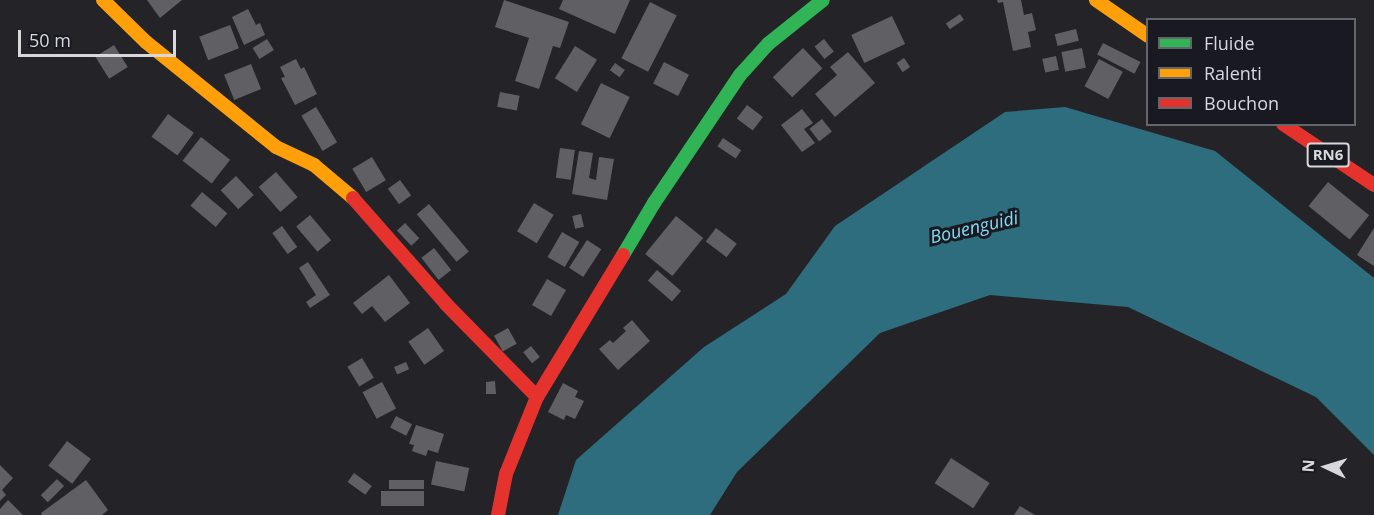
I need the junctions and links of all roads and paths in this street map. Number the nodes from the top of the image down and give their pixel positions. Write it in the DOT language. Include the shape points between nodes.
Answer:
graph roads {
  1 [pos="103,0"];
  2 [pos="823,0"];
  3 [pos="1096,0"];
  4 [pos="1146,35"];
  5 [pos="1286,126"];
  6 [pos="1374,185"];
  7 [pos="537,397"];
  8 [pos="498,515"];
  1 -- 7 [label="main road" via="146,42 276,147 314,165 338,183"];
  2 -- 7 [label="main road" via="768,44 740,75 654,203"];
  3 -- 4 [label="main road"];
  5 -- 6 [label="main road, RN6"];
  7 -- 8 [label="main road" via="506,474"];
}
